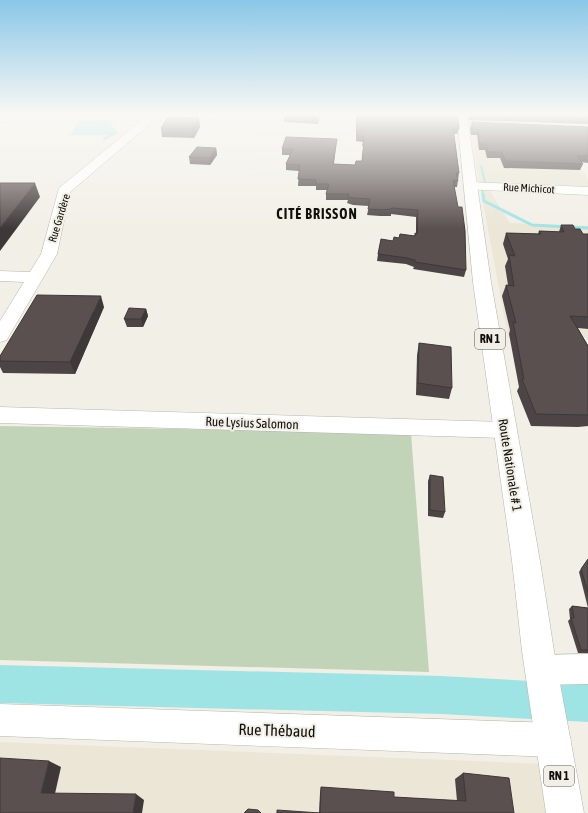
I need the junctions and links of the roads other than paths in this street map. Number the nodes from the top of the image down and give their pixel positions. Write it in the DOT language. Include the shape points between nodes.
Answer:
graph roads {
  1 [pos="110,153"];
  2 [pos="469,153"];
  3 [pos="470,186"];
  4 [pos="588,191"];
  5 [pos="0,276"];
  6 [pos="34,277"];
  7 [pos="0,336"];
  8 [pos="0,415"];
  9 [pos="504,430"];
  10 [pos="588,669"];
  11 [pos="543,683"];
  12 [pos="0,720"];
  13 [pos="554,740"];
  14 [pos="565,813"];
  1 -- 6 [label="street, Rue Gardère" via="64,192 49,254"];
  2 -- 3 [label="main road, Route Nationale # 1 / RN 1"];
  3 -- 4 [label="street, Rue Michicot"];
  3 -- 9 [label="main road, Route Nationale # 1 / RN 1"];
  5 -- 6 [label="street"];
  6 -- 7 [label="street, Rue Gardère"];
  8 -- 9 [label="street, Rue Lysius Salomon"];
  9 -- 11 [label="main road, Route Nationale # 1 / RN 1"];
  10 -- 11 [label="street"];
  11 -- 13 [label="main road, Route Nationale # 1 / RN 1"];
  12 -- 13 [label="street, Rue Thébaud"];
  13 -- 14 [label="main road, Route Nationale # 1 / RN 1"];
}
